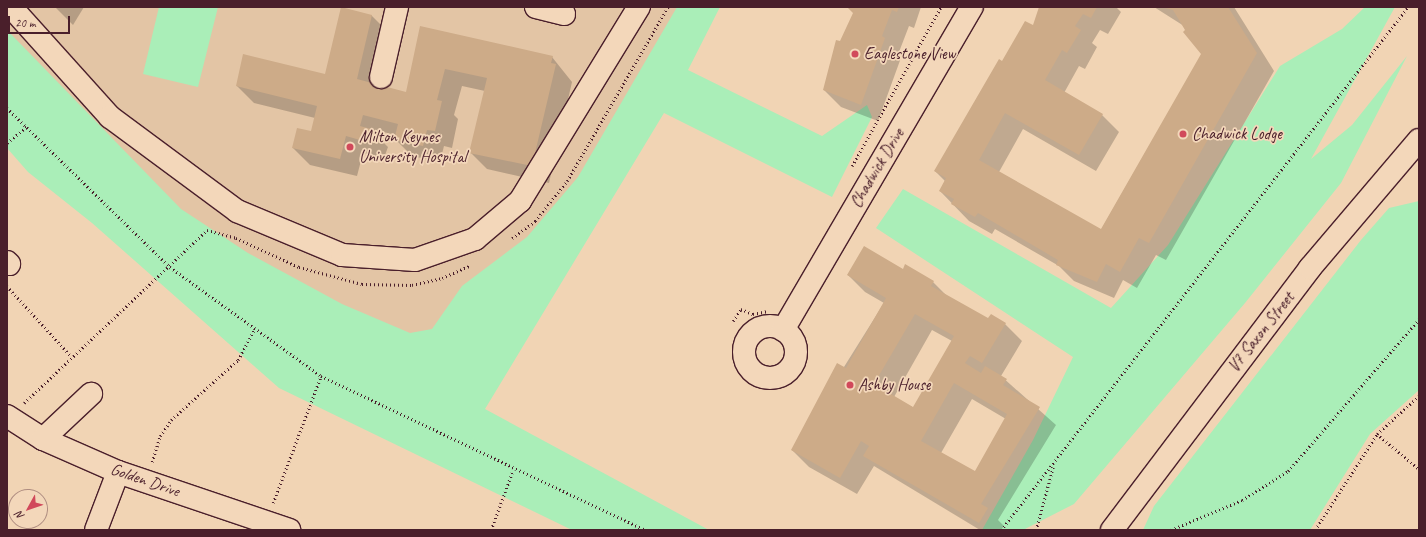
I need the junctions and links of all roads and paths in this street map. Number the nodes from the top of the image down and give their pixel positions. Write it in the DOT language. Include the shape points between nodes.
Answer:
graph roads {
  1 [pos="11,7"];
  2 [pos="397,7"];
  3 [pos="536,7"];
  4 [pos="638,7"];
  5 [pos="668,7"];
  6 [pos="941,7"];
  7 [pos="972,7"];
  8 [pos="1408,7"];
  9 [pos="564,14"];
  10 [pos="381,77"];
  11 [pos="7,108"];
  12 [pos="27,126"];
  13 [pos="7,143"];
  14 [pos="1418,144"];
  15 [pos="849,173"];
  16 [pos="505,244"];
  17 [pos="475,263"];
  18 [pos="170,267"];
  19 [pos="7,286"];
  20 [pos="775,307"];
  21 [pos="1419,319"];
  22 [pos="733,321"];
  23 [pos="255,328"];
  24 [pos="783,330"];
  25 [pos="71,356"];
  26 [pos="321,376"];
  27 [pos="91,394"];
  28 [pos="1419,396"];
  29 [pos="8,417"];
  30 [pos="1377,434"];
  31 [pos="43,439"];
  32 [pos="1054,465"];
  33 [pos="1419,468"];
  34 [pos="513,470"];
  35 [pos="118,472"];
  36 [pos="146,481"];
  37 [pos="265,522"];
  38 [pos="96,530"];
  39 [pos="289,530"];
  40 [pos="491,530"];
  41 [pos="645,530"];
  42 [pos="1001,530"];
  43 [pos="1036,530"];
  44 [pos="1112,530"];
  45 [pos="1171,530"];
  46 [pos="1315,530"];
  1 -- 4 [label="street" via="110,117 237,211 342,255 415,260 475,239 520,201"];
  2 -- 10 [label="street"];
  3 -- 9 [label="street"];
  5 -- 16 [label="path" via="567,181 534,221"];
  6 -- 15 [label="path"];
  7 -- 24 [label="street, Chadwick Drive"];
  8 -- 32 [label="path"];
  11 -- 12 [label="path"];
  12 -- 13 [label="path"];
  12 -- 18 [label="path"];
  14 -- 44 [label="street, V7 Saxon Street" via="1310,268"];
  17 -- 18 [label="path" via="442,278 412,285 362,284 299,268 236,238 207,230"];
  18 -- 23 [label="path"];
  18 -- 25 [label="path"];
  19 -- 25 [label="path"];
  20 -- 22 [label="path" via="753,314 741,309"];
  21 -- 45 [label="path" via="1288,471 1242,500"];
  23 -- 26 [label="path"];
  23 -- 36 [label="path" via="238,360 171,420 160,436"];
  25 -- 29 [label="path"];
  26 -- 34 [label="path"];
  26 -- 37 [label="path"];
  27 -- 31 [label="street"];
  28 -- 30 [label="path"];
  29 -- 31 [label="street, Golden Drive"];
  30 -- 33 [label="path"];
  30 -- 46 [label="path"];
  31 -- 35 [label="street, Golden Drive"];
  32 -- 42 [label="path"];
  32 -- 43 [label="path"];
  34 -- 40 [label="path"];
  34 -- 41 [label="path"];
  35 -- 36 [label="street, Golden Drive"];
  35 -- 38 [label="street"];
  36 -- 37 [label="street, Golden Drive"];
  37 -- 39 [label="street, Golden Drive"];
}
